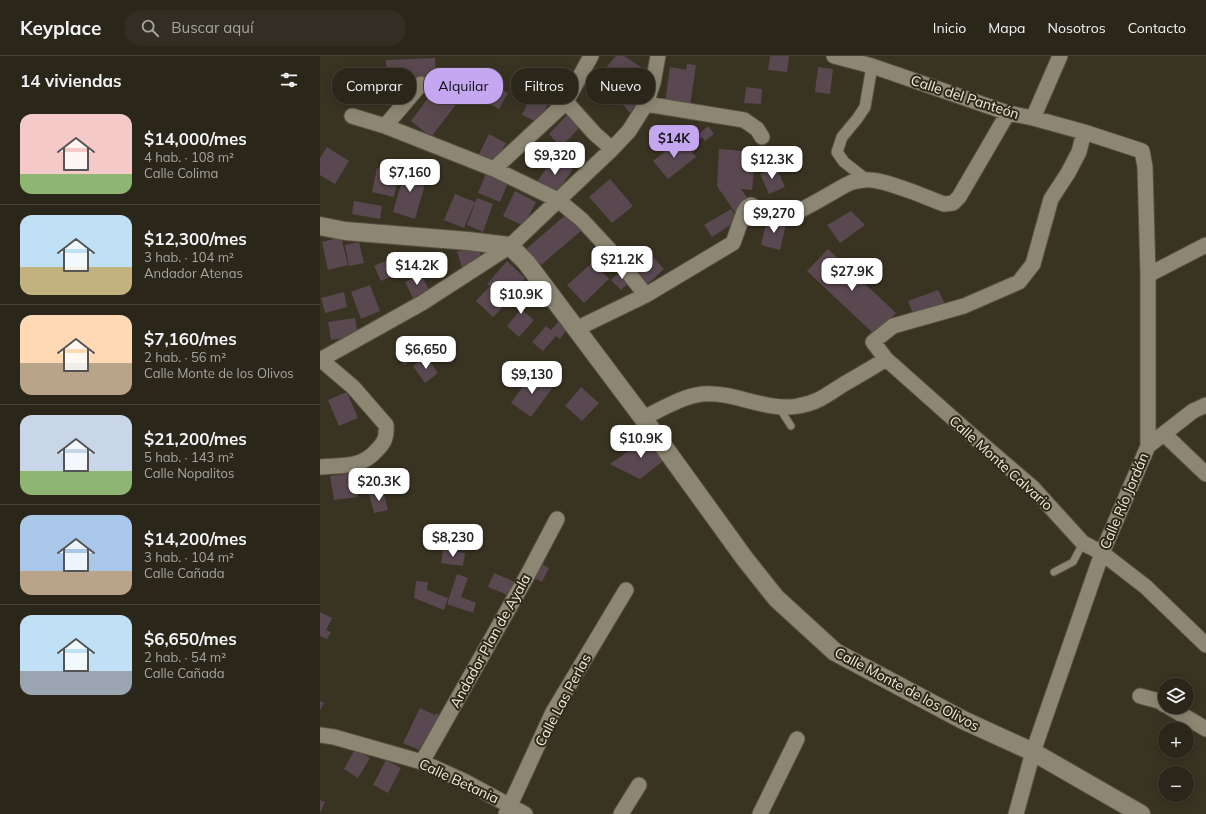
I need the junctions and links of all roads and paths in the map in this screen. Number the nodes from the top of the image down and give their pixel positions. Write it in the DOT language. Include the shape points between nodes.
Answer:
graph roads {
  1 [pos="591,56"];
  2 [pos="658,56"];
  3 [pos="834,56"];
  4 [pos="1060,56"];
  5 [pos="872,61"];
  6 [pos="655,72"];
  7 [pos="578,80"];
  8 [pos="421,84"];
  9 [pos="564,104"];
  10 [pos="568,104"];
  11 [pos="646,104"];
  12 [pos="1008,113"];
  13 [pos="352,116"];
  14 [pos="1033,118"];
  15 [pos="385,126"];
  16 [pos="1084,132"];
  17 [pos="762,137"];
  18 [pos="612,149"];
  19 [pos="1142,151"];
  20 [pos="494,169"];
  21 [pos="866,180"];
  22 [pos="558,200"];
  23 [pos="320,226"];
  24 [pos="1206,245"];
  25 [pos="510,246"];
  26 [pos="1148,275"];
  27 [pos="646,295"];
  28 [pos="576,329"];
  29 [pos="320,359"];
  30 [pos="886,359"];
  31 [pos="1206,405"];
  32 [pos="778,406"];
  33 [pos="643,418"];
  34 [pos="791,426"];
  35 [pos="1164,434"];
  36 [pos="1148,446"];
  37 [pos="320,467"];
  38 [pos="1206,474"];
  39 [pos="557,519"];
  40 [pos="1083,543"];
  41 [pos="1102,553"];
  42 [pos="1054,572"];
  43 [pos="626,590"];
  44 [pos="1206,645"];
  45 [pos="1140,696"];
  46 [pos="1158,701"];
  47 [pos="1181,714"];
  48 [pos="1206,728"];
  49 [pos="320,735"];
  50 [pos="797,739"];
  51 [pos="1033,752"];
  52 [pos="422,762"];
  53 [pos="639,785"];
  54 [pos="508,810"];
  55 [pos="525,814"];
  56 [pos="621,814"];
  57 [pos="760,814"];
  58 [pos="1016,814"];
  59 [pos="1141,814"];
  1 -- 7 [label="street"];
  2 -- 6 [label="street"];
  3 -- 5 [label="street, Calle del Panteón"];
  4 -- 14 [label="street"];
  5 -- 12 [label="street, Calle del Panteón"];
  5 -- 21 [label="street" via="865,106 842,137 837,152 844,162"];
  8 -- 15 [label="street"];
  9 -- 20 [label="street"];
  10 -- 18 [label="street"];
  11 -- 17 [label="street" via="744,120 757,129"];
  11 -- 18 [label="street" via="629,131"];
  12 -- 14 [label="street, Calle del Panteón"];
  12 -- 21 [label="street" via="953,203 944,204 885,183"];
  13 -- 15 [label="street"];
  14 -- 16 [label="street, Calle del Panteón"];
  15 -- 20 [label="street"];
  16 -- 19 [label="street, Calle del Panteón"];
  16 -- 30 [label="street, Calle Monte Calvario" via="1079,152 1051,199 1033,264 1019,282 964,306 893,326 873,342"];
  18 -- 22 [label="street"];
  19 -- 26 [label="street, Calle Río Jordán" via="1145,168"];
  20 -- 22 [label="street"];
  21 -- 27 [label="street" via="851,182 780,219 772,218 751,205 744,212 733,243"];
  22 -- 25 [label="street"];
  22 -- 27 [label="street" via="593,231"];
  23 -- 25 [label="street" via="345,231"];
  24 -- 26 [label="street"];
  25 -- 28 [label="street, Calle Monte de los Olivos" via="526,262"];
  25 -- 29 [label="street" via="422,303"];
  26 -- 36 [label="street, Calle Río Jordán"];
  27 -- 28 [label="street"];
  28 -- 33 [label="street, Calle Monte de los Olivos"];
  29 -- 37 [label="street" via="353,387 386,425 387,435 382,445 360,463"];
  30 -- 32 [label="street" via="823,399 798,406"];
  30 -- 40 [label="street, Calle Monte Calvario" via="1033,488"];
  31 -- 35 [label="street" via="1193,411"];
  32 -- 33 [label="street" via="718,394 701,394"];
  32 -- 34 [label="lane"];
  33 -- 51 [label="street, Calle Monte de los Olivos" via="745,560 776,598 835,652 963,720"];
  35 -- 36 [label="street"];
  35 -- 38 [label="street"];
  36 -- 41 [label="street, Calle Río Jordán"];
  39 -- 52 [label="street, Andador Plan de Ayala"];
  40 -- 41 [label="street, Calle Monte Calvario"];
  40 -- 42 [label="lane" via="1073,562"];
  41 -- 44 [label="street, Calle Monte Calvario" via="1146,587"];
  41 -- 51 [label="street, Calle Río Jordán"];
  43 -- 54 [label="street, Calle Las Perlas" via="554,712"];
  45 -- 46 [label="street"];
  47 -- 48 [label="street"];
  49 -- 52 [label="street, Calle Betania"];
  50 -- 57 [label="street"];
  51 -- 58 [label="street, Calle Río Jordán"];
  51 -- 59 [label="street, Calle Monte de los Olivos"];
  52 -- 54 [label="street, Calle Betania" via="466,782"];
  53 -- 56 [label="street"];
  54 -- 55 [label="street, Calle Betania"];
}
